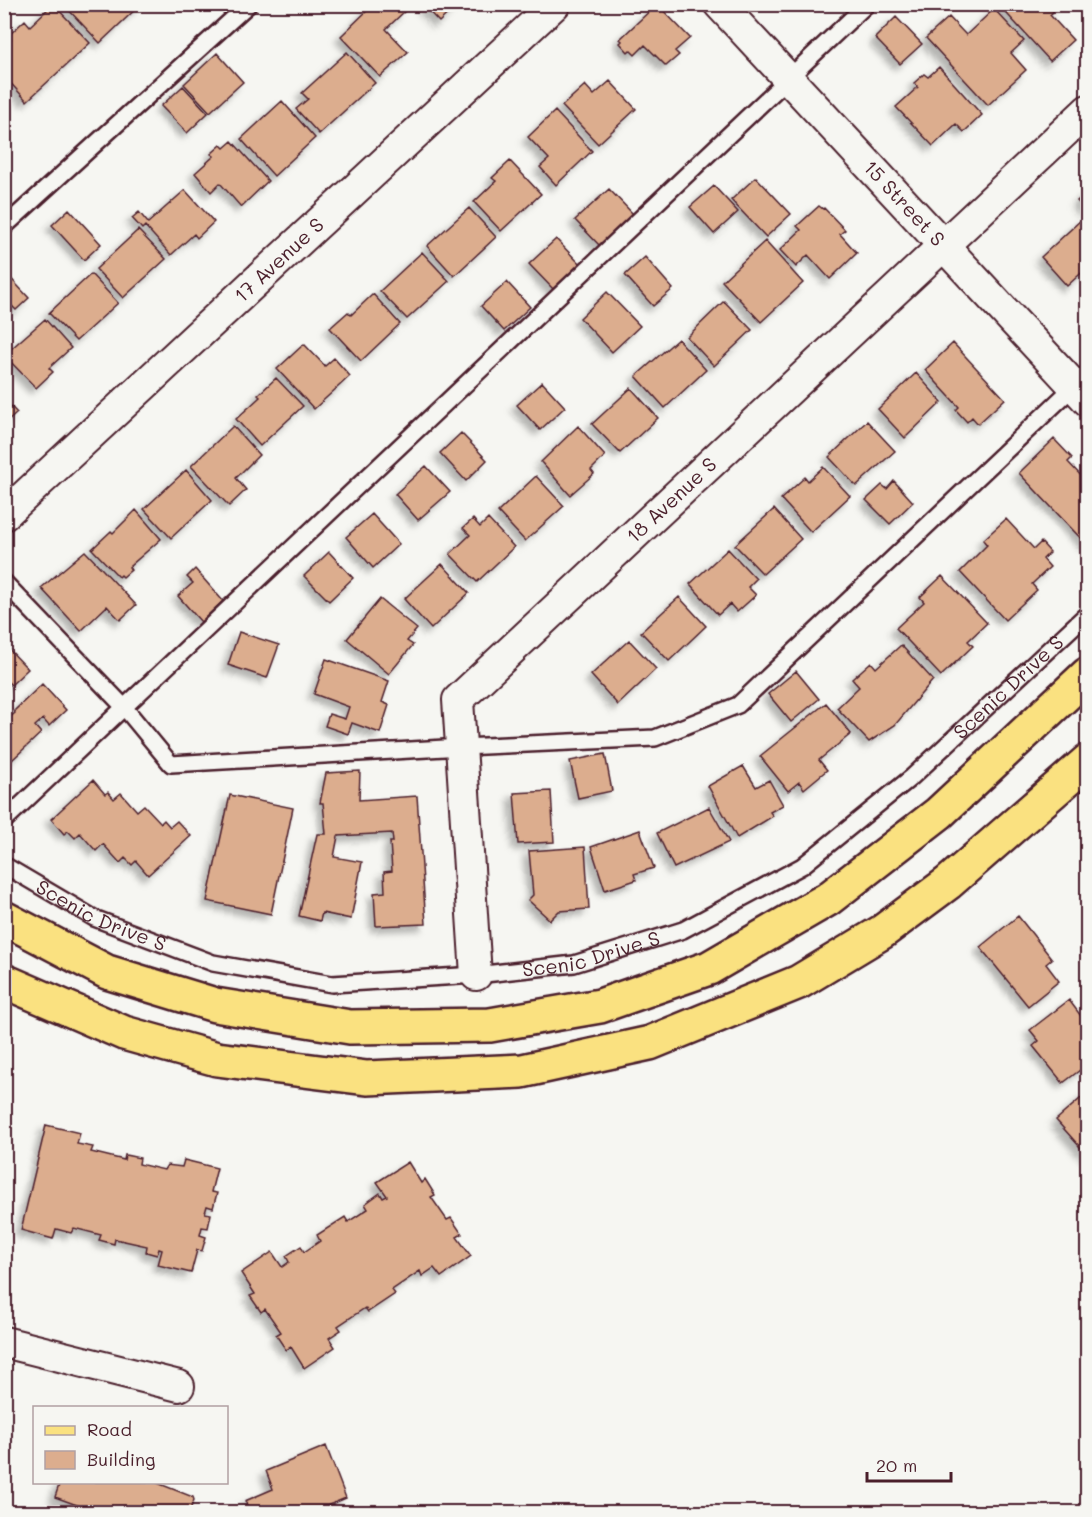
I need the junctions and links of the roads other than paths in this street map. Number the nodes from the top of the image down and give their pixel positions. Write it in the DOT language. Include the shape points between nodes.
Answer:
graph roads {
  1 [pos="249,4"];
  2 [pos="555,4"];
  3 [pos="719,4"];
  4 [pos="867,4"];
  5 [pos="787,78"];
  6 [pos="1088,110"];
  7 [pos="4,227"];
  8 [pos="942,246"];
  9 [pos="1083,387"];
  10 [pos="4,515"];
  11 [pos="4,582"];
  12 [pos="1088,613"];
  13 [pos="1088,674"];
  14 [pos="124,708"];
  15 [pos="462,747"];
  16 [pos="1088,761"];
  17 [pos="4,821"];
  18 [pos="4,865"];
  19 [pos="4,918"];
  20 [pos="476,975"];
  21 [pos="4,981"];
  22 [pos="4,1342"];
  23 [pos="179,1386"];
  1 -- 7 [label="lane"];
  2 -- 10 [label="street, 17 Avenue S"];
  3 -- 5 [label="street, 15 Street S"];
  4 -- 5 [label="lane"];
  5 -- 8 [label="street, 15 Street S"];
  5 -- 14 [label="lane"];
  6 -- 8 [label="street, 18 Avenue S"];
  8 -- 9 [label="street, 15 Street S"];
  8 -- 15 [label="street, 18 Avenue S" via="458,700"];
  9 -- 15 [label="lane" via="738,705 654,738"];
  11 -- 14 [label="lane"];
  12 -- 20 [label="lane, Scenic Drive S" via="912,777 802,866 683,930 574,964"];
  13 -- 19 [label="main road" via="939,813 828,899 709,968 600,1006 490,1025 350,1027 215,1005 107,972"];
  14 -- 15 [label="lane" via="171,764"];
  14 -- 17 [label="lane"];
  15 -- 20 [label="street, 18 Avenue S"];
  16 -- 21 [label="main road" via="948,883 882,932 799,982 650,1043 522,1071 367,1078 217,1059 124,1033"];
  18 -- 20 [label="lane, Scenic Drive S" via="94,918 213,963 332,984"];
  22 -- 23 [label="street"];
}
